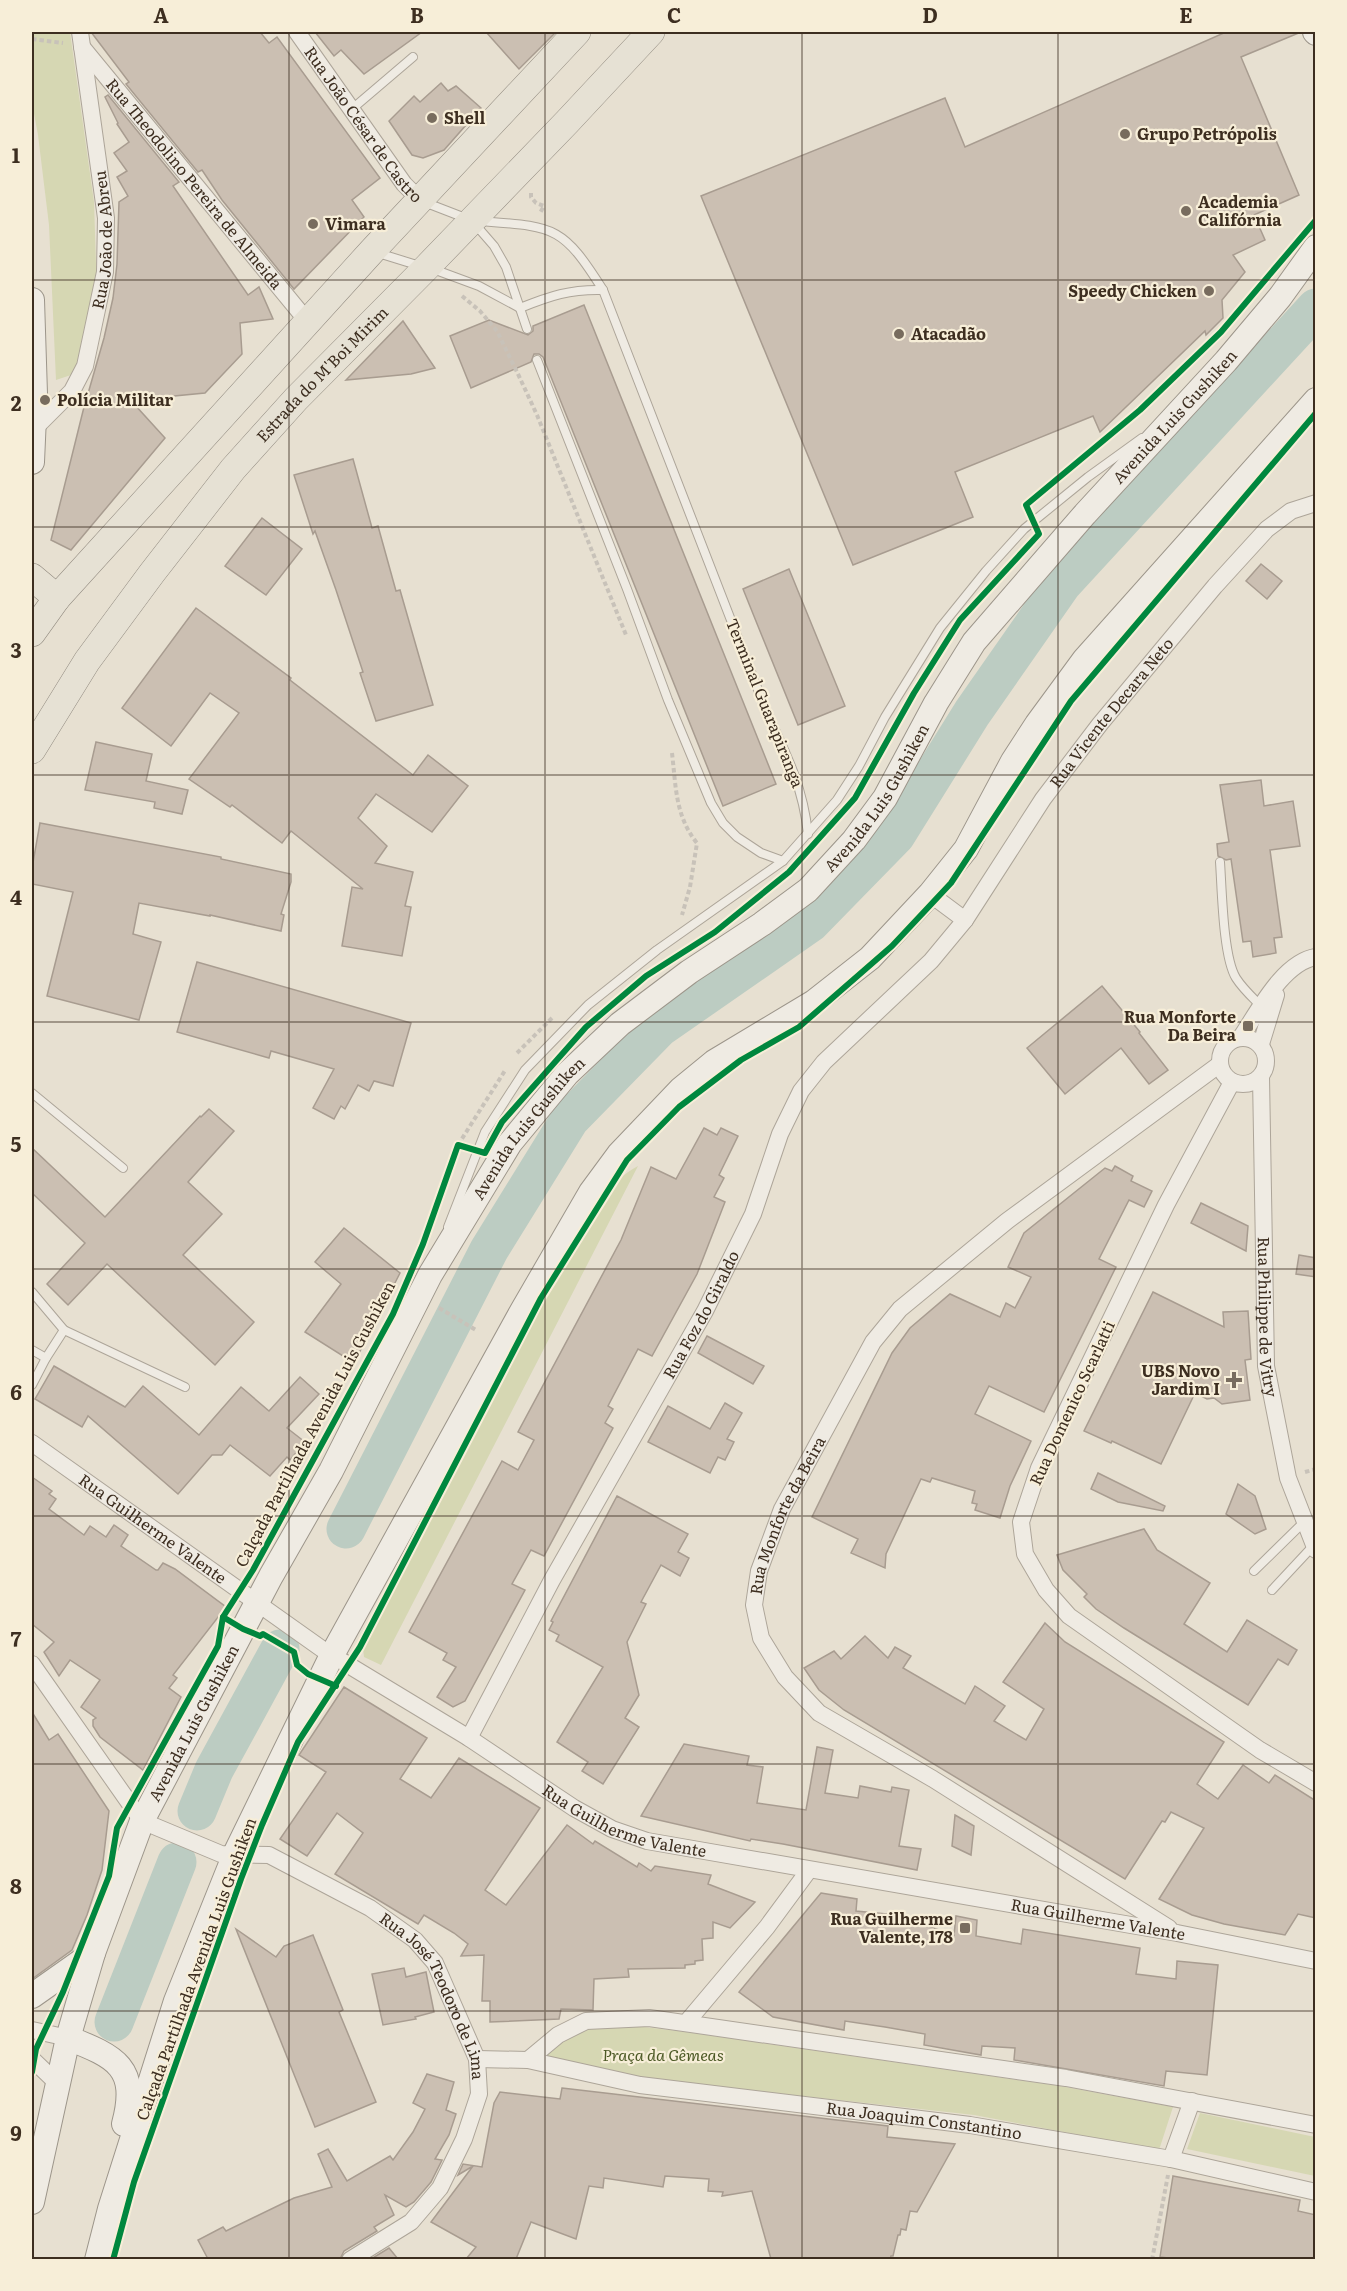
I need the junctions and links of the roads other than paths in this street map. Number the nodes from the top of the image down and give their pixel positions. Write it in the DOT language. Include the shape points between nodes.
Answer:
graph roads {
  1 [pos="297,32"];
  2 [pos="577,32"];
  3 [pos="651,32"];
  4 [pos="81,39"];
  5 [pos="413,57"];
  6 [pos="351,109"];
  7 [pos="420,200"];
  8 [pos="472,220"];
  9 [pos="1316,247"];
  10 [pos="372,250"];
  11 [pos="428,267"];
  12 [pos="603,290"];
  13 [pos="32,300"];
  14 [pos="520,308"];
  15 [pos="308,322"];
  16 [pos="527,329"];
  17 [pos="537,360"];
  18 [pos="1316,399"];
  19 [pos="1186,406"];
  20 [pos="34,429"];
  21 [pos="32,462"];
  22 [pos="1316,503"];
  23 [pos="32,577"];
  24 [pos="57,598"];
  25 [pos="32,633"];
  26 [pos="32,750"];
  27 [pos="808,834"];
  28 [pos="783,861"];
  29 [pos="1220,862"];
  30 [pos="930,894"];
  31 [pos="965,920"];
  32 [pos="1316,957"];
  33 [pos="1280,980"];
  34 [pos="1262,1006"];
  35 [pos="1241,1037"];
  36 [pos="1261,1044"];
  37 [pos="1225,1074"];
  38 [pos="1261,1077"];
  39 [pos="32,1093"];
  40 [pos="123,1168"];
  41 [pos="430,1275"];
  42 [pos="32,1292"];
  43 [pos="64,1330"];
  44 [pos="32,1350"];
  45 [pos="46,1358"];
  46 [pos="32,1385"];
  47 [pos="185,1387"];
  48 [pos="32,1443"];
  49 [pos="1305,1521"];
  50 [pos="1315,1547"];
  51 [pos="1254,1571"];
  52 [pos="1272,1590"];
  53 [pos="257,1604"];
  54 [pos="332,1655"];
  55 [pos="32,1664"];
  56 [pos="469,1738"];
  57 [pos="1316,1783"];
  58 [pos="142,1821"];
  59 [pos="235,1854"];
  60 [pos="809,1870"];
  61 [pos="1177,1933"];
  62 [pos="93,1953"];
  63 [pos="1316,1961"];
  64 [pos="32,1996"];
  65 [pos="686,2023"];
  66 [pos="32,2030"];
  67 [pos="68,2038"];
  68 [pos="32,2059"];
  69 [pos="477,2059"];
  70 [pos="528,2060"];
  71 [pos="57,2083"];
  72 [pos="1192,2102"];
  73 [pos="1316,2125"];
  74 [pos="1171,2159"];
  75 [pos="1316,2192"];
  76 [pos="32,2202"];
  77 [pos="110,2209"];
  78 [pos="97,2259"];
  79 [pos="350,2259"];
  1 -- 6 [label="street, Rua João César de Castro"];
  2 -- 7 [label="main road"];
  3 -- 8 [label="main road, Estrada do M'Boi Mirim"];
  4 -- 15 [label="street, Rua Theodolino Pereira de Almeida"];
  4 -- 20 [label="street, Rua João de Abreu" via="106,218 105,272 85,366 72,391"];
  5 -- 6 [label="lane"];
  6 -- 7 [label="street, Rua João César de Castro" via="404,184"];
  7 -- 8 [label="lane, Rua João César de Castro"];
  7 -- 10 [label="main road"];
  8 -- 11 [label="main road, Estrada do M'Boi Mirim"];
  8 -- 12 [label="lane, Terminal Guarapiranga" via="536,225 553,231 582,257"];
  8 -- 14 [label="lane" via="501,257"];
  9 -- 19 [label="main road, Avenida Luis Gushiken" via="1280,297"];
  10 -- 11 [label="lane"];
  10 -- 15 [label="main road"];
  11 -- 14 [label="lane" via="479,286"];
  11 -- 26 [label="main road, Estrada do M'Boi Mirim" via="296,399 233,469 87,661"];
  12 -- 14 [label="lane" via="555,294"];
  12 -- 27 [label="lane, Terminal Guarapiranga" via="763,703 798,781"];
  13 -- 20 [label="main road"];
  14 -- 16 [label="lane"];
  15 -- 24 [label="main road"];
  17 -- 28 [label="lane" via="711,803 737,837 761,854"];
  18 -- 30 [label="main road" via="1084,660 1013,761 966,849"];
  19 -- 27 [label="lane" via="1024,529 986,571 940,628 859,766"];
  19 -- 41 [label="main road, Avenida Luis Gushiken" via="974,642 885,798 854,840 808,890 620,1024 567,1074 510,1143"];
  20 -- 21 [label="main road"];
  22 -- 31 [label="street, Rua Vicente Decara Neto" via="1291,511 1267,529 1215,586 1042,799"];
  23 -- 24 [label="main road"];
  24 -- 25 [label="main road"];
  27 -- 28 [label="lane"];
  28 -- 41 [label="lane" via="657,950 588,1005 525,1070 476,1150"];
  29 -- 34 [label="lane" via="1234,976"];
  30 -- 31 [label="street"];
  30 -- 54 [label="main road" via="870,958 814,1002 714,1062 681,1089 619,1154 591,1192 522,1311"];
  31 -- 56 [label="street, Rua Foz do Giraldo" via="931,961 824,1062 801,1091 780,1134 753,1214 705,1311 552,1580"];
  32 -- 33 [label="street" via="1290,969"];
  33 -- 34 [label="street"];
  33 -- 36 [label="street"];
  34 -- 35 [label="street"];
  35 -- 36 [label="street"];
  35 -- 37 [label="street" via="1229,1042 1221,1052"];
  36 -- 38 [label="street" via="1267,1055"];
  37 -- 38 [label="street" via="1242,1084"];
  37 -- 57 [label="street, Rua Domenico Scarlatti" via="1213,1116 1039,1468 1021,1522 1025,1554 1046,1590 1069,1616 1260,1750"];
  37 -- 61 [label="street, Rua Monforte da Beira" via="1166,1104 1007,1221 900,1309 873,1342 782,1509 759,1570 754,1605 761,1638 784,1677 819,1713 933,1779"];
  38 -- 49 [label="street, Rua Philippe de Vitry" via="1266,1366 1288,1478"];
  39 -- 40 [label="lane"];
  41 -- 53 [label="main road, Avenida Luis Gushiken" via="331,1471"];
  42 -- 43 [label="lane"];
  43 -- 45 [label="lane"];
  43 -- 47 [label="lane"];
  44 -- 45 [label="lane"];
  45 -- 46 [label="lane"];
  48 -- 53 [label="street, Rua Guilherme Valente"];
  49 -- 50 [label="street, Rua Philippe de Vitry"];
  49 -- 51 [label="lane"];
  50 -- 52 [label="lane"];
  53 -- 54 [label="street, Rua Guilherme Valente"];
  53 -- 58 [label="main road, Avenida Luis Gushiken"];
  54 -- 56 [label="street, Rua Guilherme Valente"];
  54 -- 59 [label="main road"];
  55 -- 58 [label="street"];
  56 -- 60 [label="street, Rua Guilherme Valente" via="612,1829 647,1841"];
  58 -- 59 [label="street, Rua José Teodoro de Lima" via="221,1854"];
  58 -- 62 [label="main road, Avenida Luis Gushiken"];
  59 -- 69 [label="street, Rua José Teodoro de Lima" via="268,1855 370,1908 415,1940 435,1963"];
  59 -- 77 [label="main road" via="176,2001"];
  60 -- 61 [label="street, Rua Guilherme Valente"];
  60 -- 65 [label="street"];
  61 -- 63 [label="street, Rua Guilherme Valente"];
  62 -- 64 [label="main road"];
  62 -- 67 [label="main road, Avenida Luis Gushiken"];
  65 -- 70 [label="street" via="650,2018 586,2021 558,2035"];
  65 -- 72 [label="street" via="1066,2078"];
  66 -- 67 [label="street"];
  67 -- 71 [label="main road, Avenida Luis Gushiken"];
  67 -- 77 [label="main road" via="119,2064 130,2093 111,2183"];
  68 -- 71 [label="street"];
  69 -- 70 [label="street, Rua Joaquim Constantino"];
  69 -- 79 [label="street, Rua José Teodoro de Lima" via="479,2094 464,2139 440,2188 411,2222"];
  70 -- 74 [label="street, Rua Joaquim Constantino" via="640,2085 970,2125"];
  71 -- 76 [label="main road, Avenida Luis Gushiken"];
  72 -- 73 [label="street"];
  72 -- 74 [label="street"];
  74 -- 75 [label="street, Rua Joaquim Constantino"];
  77 -- 78 [label="main road"];
}
